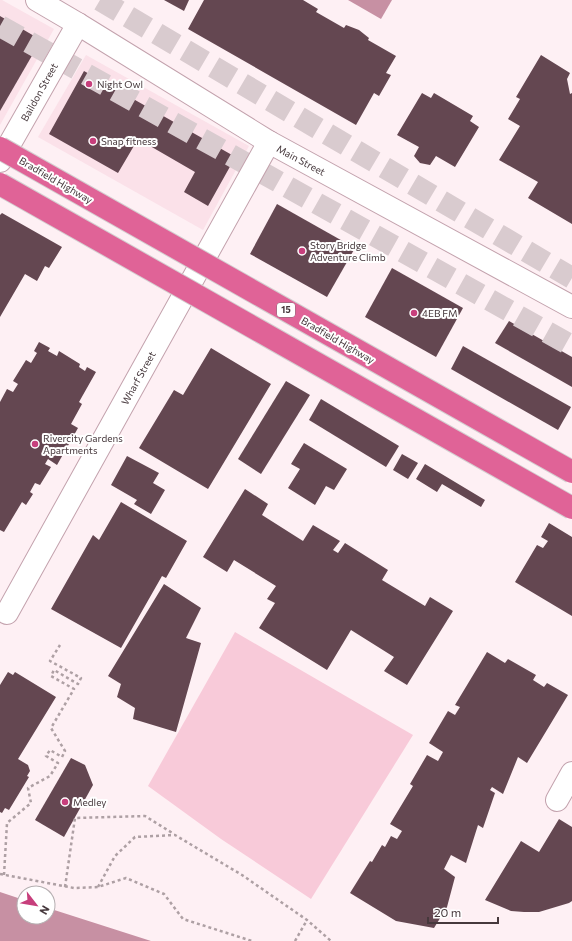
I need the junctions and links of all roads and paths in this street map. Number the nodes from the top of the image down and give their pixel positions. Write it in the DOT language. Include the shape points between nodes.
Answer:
graph roads {
  1 [pos="37,0"];
  2 [pos="78,24"];
  3 [pos="269,142"];
  4 [pos="0,148"];
  5 [pos="0,161"];
  6 [pos="0,184"];
  7 [pos="572,307"];
  8 [pos="572,472"];
  9 [pos="572,508"];
  10 [pos="7,613"];
  11 [pos="60,645"];
  12 [pos="572,773"];
  13 [pos="557,800"];
  14 [pos="175,835"];
  15 [pos="0,874"];
  16 [pos="4,875"];
  17 [pos="65,887"];
  18 [pos="98,887"];
  19 [pos="307,920"];
  20 [pos="252,941"];
  21 [pos="295,941"];
  22 [pos="331,941"];
  1 -- 2 [label="street, Main Street"];
  2 -- 3 [label="street, Main Street"];
  2 -- 5 [label="street, Baildon Street"];
  3 -- 7 [label="street, Main Street"];
  3 -- 10 [label="street, Wharf Street"];
  4 -- 8 [label="highway, Bradfield Highway / 15, bridge"];
  6 -- 9 [label="highway, bridge"];
  11 -- 16 [label="path" via="50,661 81,678 78,684 54,670 51,676 74,689 50,728 66,751 62,757 50,750 46,756 58,763 50,776 28,788 31,803 7,823"];
  12 -- 13 [label="street"];
  14 -- 17 [label="path" via="145,816 75,818"];
  14 -- 18 [label="path" via="135,837 115,856"];
  14 -- 19 [label="path" via="242,875"];
  15 -- 16 [label="path"];
  16 -- 17 [label="path"];
  17 -- 18 [label="path"];
  18 -- 20 [label="path" via="126,878 164,894 183,919"];
  19 -- 21 [label="path"];
  19 -- 22 [label="path"];
}
